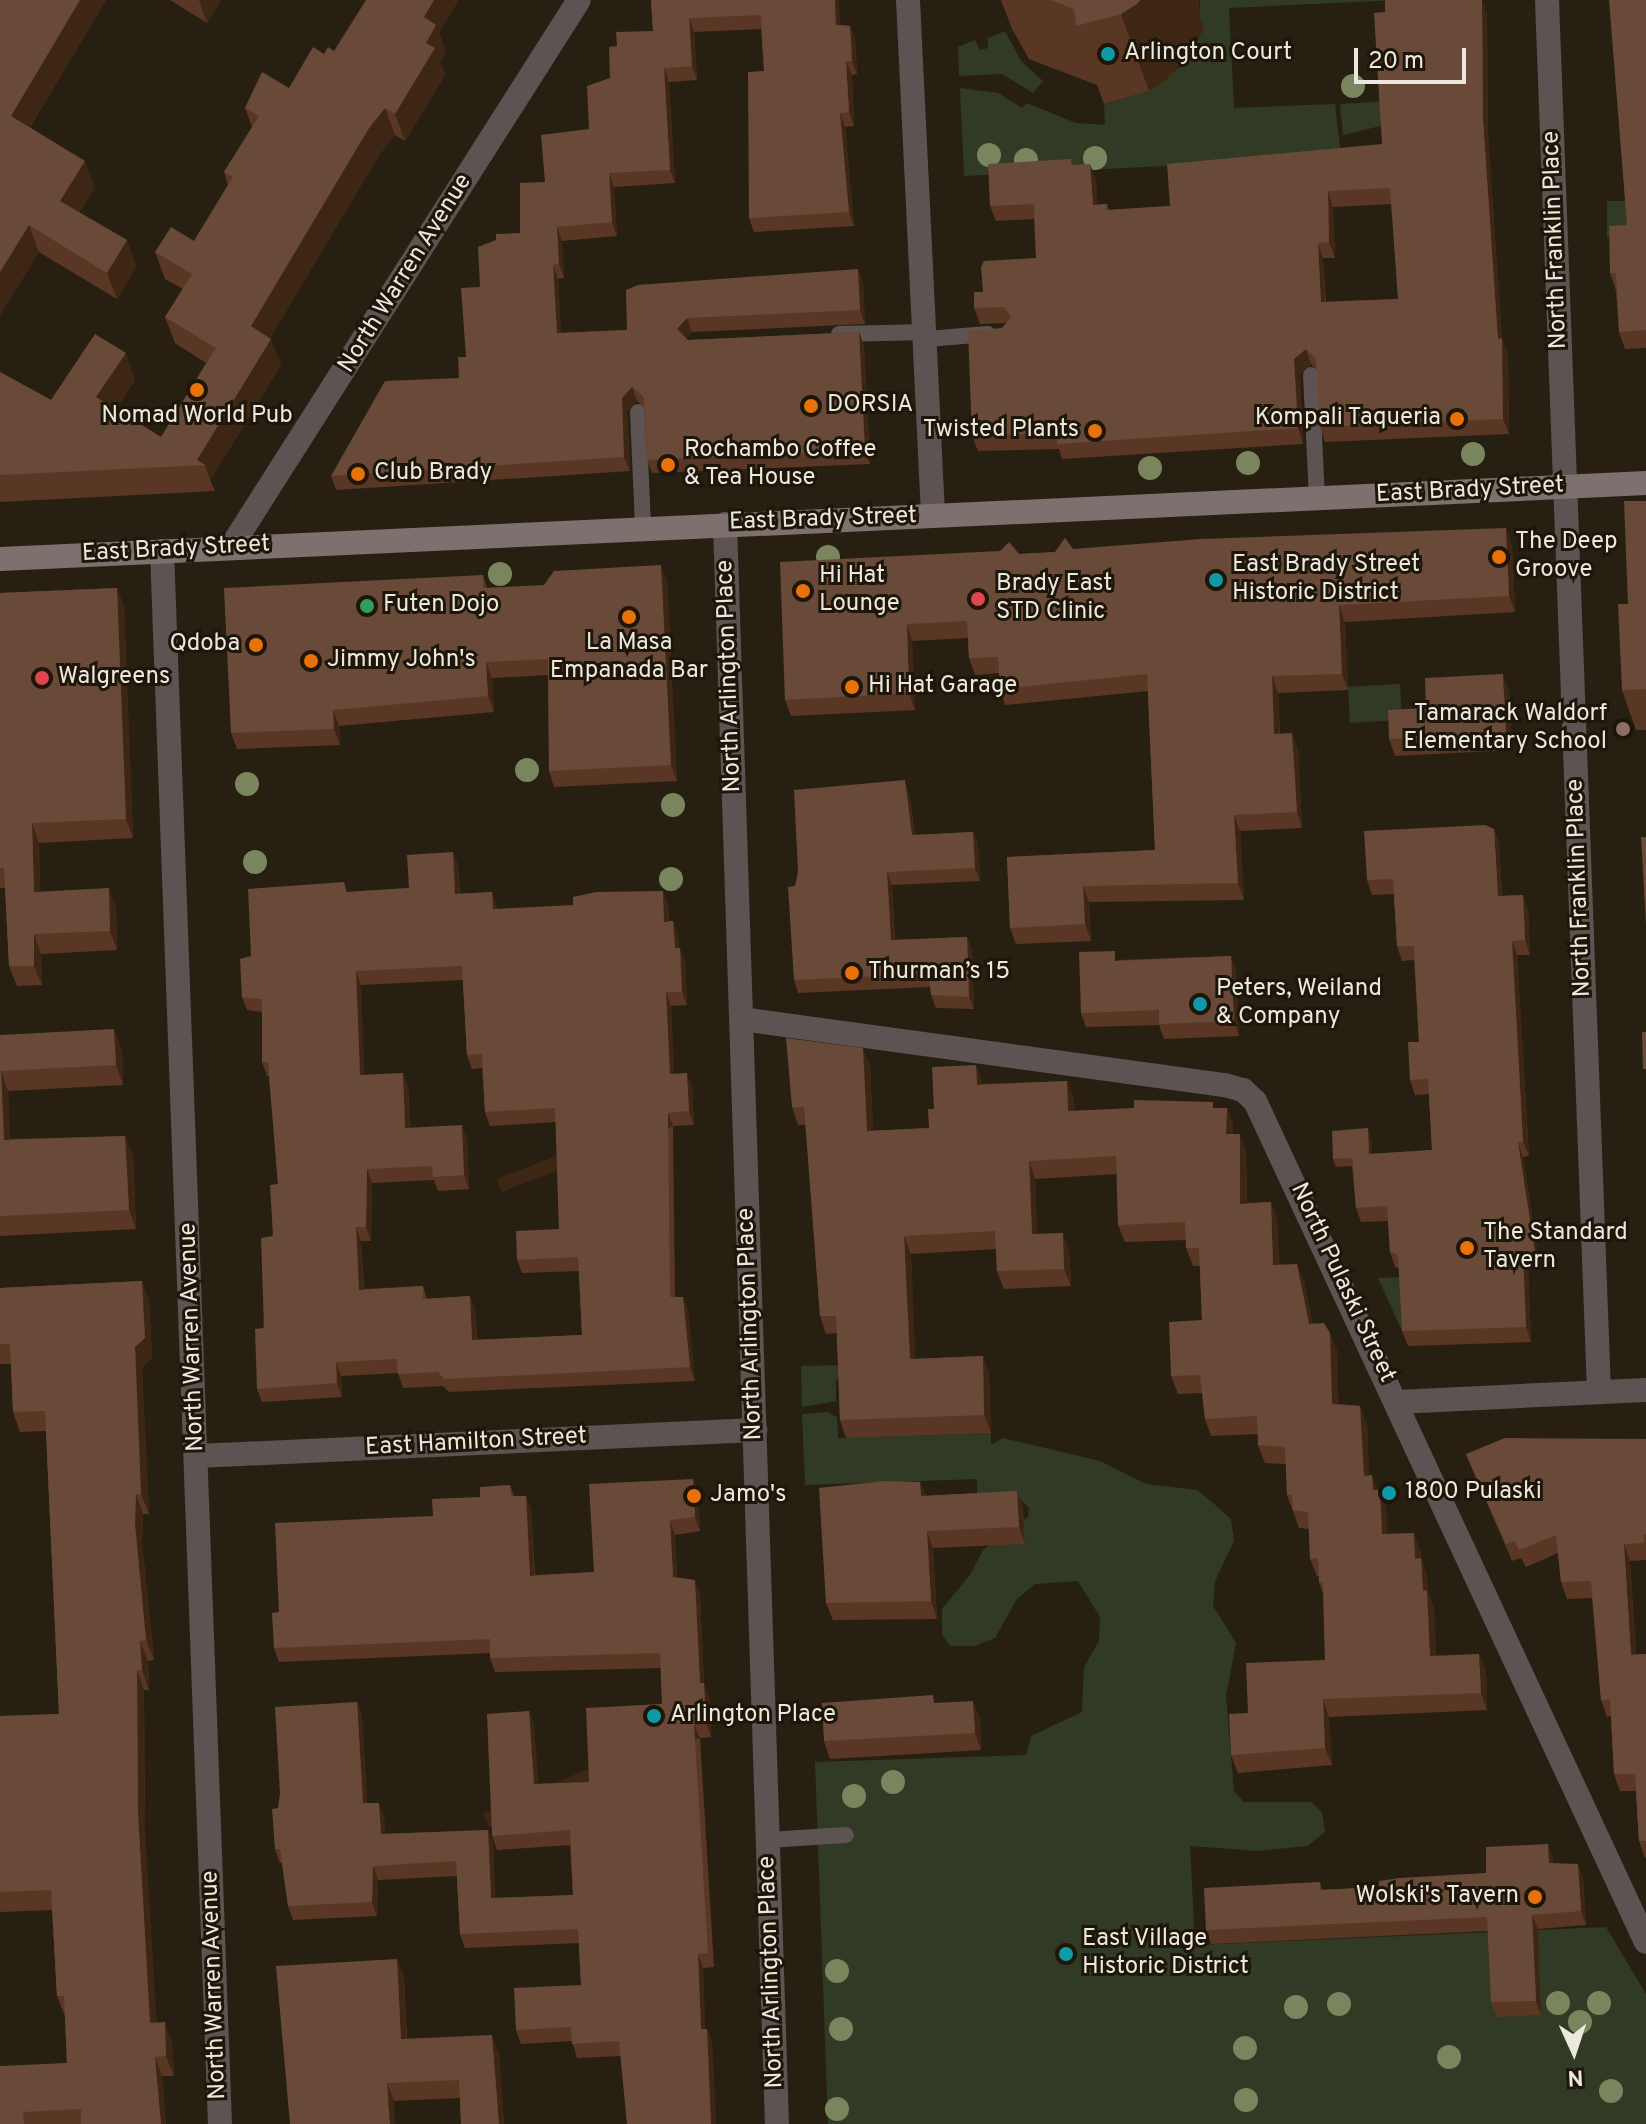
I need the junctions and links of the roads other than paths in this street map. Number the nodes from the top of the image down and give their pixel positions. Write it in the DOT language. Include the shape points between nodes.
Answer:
graph roads {
  1 [pos="579,0"];
  2 [pos="908,0"];
  3 [pos="1547,0"];
  4 [pos="1006,333"];
  5 [pos="815,335"];
  6 [pos="925,336"];
  7 [pos="1311,375"];
  8 [pos="638,412"];
  9 [pos="1646,483"];
  10 [pos="1565,487"];
  11 [pos="1317,498"];
  12 [pos="933,515"];
  13 [pos="725,524"];
  14 [pos="643,528"];
  15 [pos="231,547"];
  16 [pos="162,551"];
  17 [pos="0,559"];
  18 [pos="741,1019"];
  19 [pos="1646,1390"];
  20 [pos="1599,1392"];
  21 [pos="1398,1402"];
  22 [pos="755,1430"];
  23 [pos="198,1456"];
  24 [pos="846,1835"];
  25 [pos="768,1840"];
  26 [pos="1646,1942"];
  27 [pos="220,2124"];
  28 [pos="777,2124"];
  1 -- 15 [label="street, North Warren Avenue"];
  2 -- 6 [label="street"];
  3 -- 10 [label="street, North Franklin Place"];
  4 -- 6 [label="lane"];
  5 -- 6 [label="lane"];
  6 -- 12 [label="street"];
  7 -- 11 [label="lane"];
  8 -- 14 [label="lane"];
  9 -- 10 [label="main road, East Brady Street"];
  10 -- 11 [label="main road, East Brady Street"];
  10 -- 20 [label="street, North Franklin Place"];
  11 -- 12 [label="main road, East Brady Street"];
  12 -- 13 [label="main road, East Brady Street"];
  13 -- 14 [label="main road, East Brady Street"];
  13 -- 18 [label="street, North Arlington Place"];
  14 -- 15 [label="main road, East Brady Street"];
  15 -- 16 [label="main road, East Brady Street"];
  16 -- 17 [label="main road, East Brady Street"];
  16 -- 23 [label="street, North Warren Avenue"];
  18 -- 21 [label="street, North Pulaski Street" via="1243,1090 1264,1114"];
  18 -- 22 [label="street, North Arlington Place"];
  19 -- 20 [label="street"];
  20 -- 21 [label="street"];
  21 -- 26 [label="street, North Pulaski Street"];
  22 -- 23 [label="street, East Hamilton Street"];
  22 -- 25 [label="street, North Arlington Place"];
  23 -- 27 [label="street, North Warren Avenue"];
  24 -- 25 [label="lane"];
  25 -- 28 [label="street, North Arlington Place"];
}
